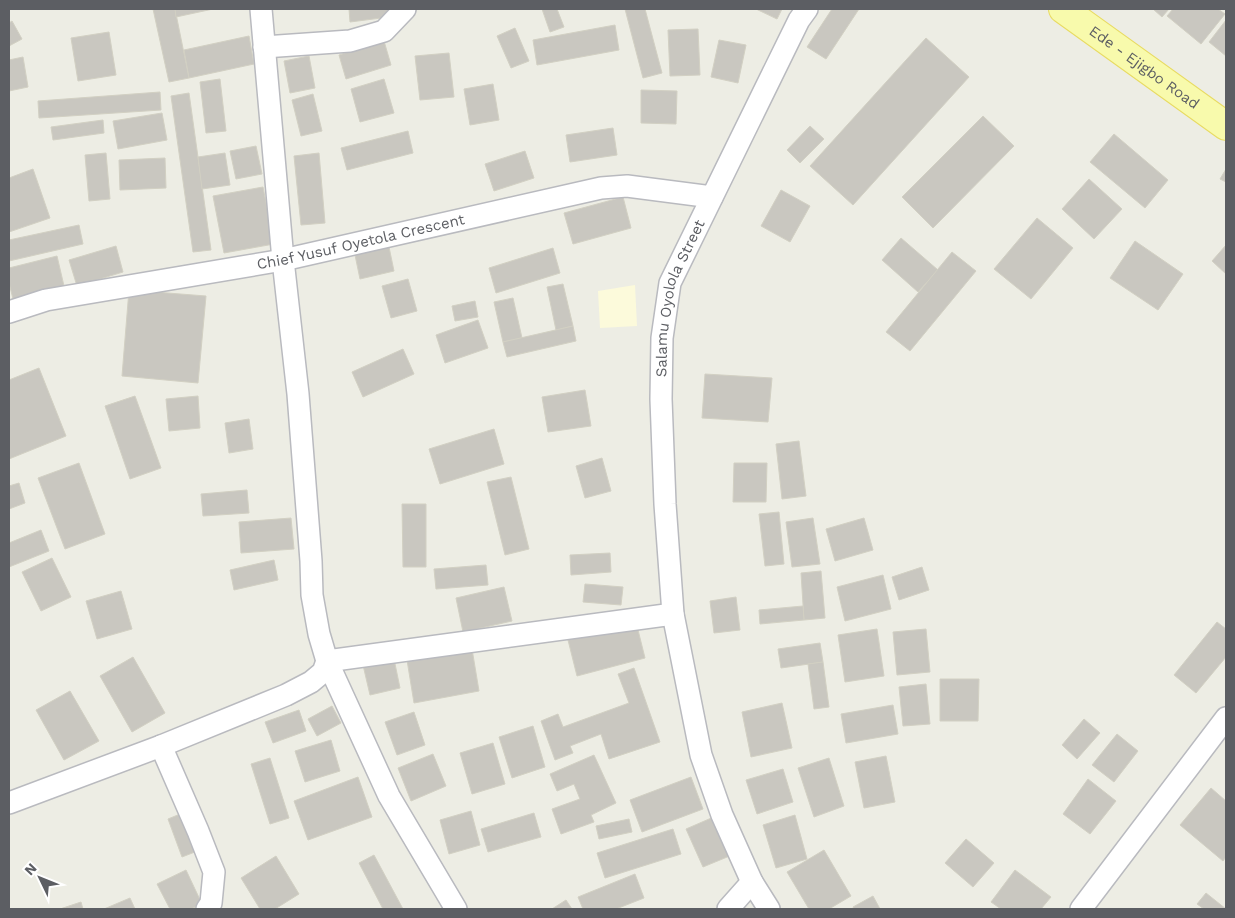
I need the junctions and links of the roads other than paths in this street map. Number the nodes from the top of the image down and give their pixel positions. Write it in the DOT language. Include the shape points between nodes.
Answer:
graph roads {
  1 [pos="261,9"];
  2 [pos="405,9"];
  3 [pos="807,9"];
  4 [pos="1063,9"];
  5 [pos="264,47"];
  6 [pos="1226,126"];
  7 [pos="712,198"];
  8 [pos="283,260"];
  9 [pos="9,312"];
  10 [pos="673,614"];
  11 [pos="327,661"];
  12 [pos="1226,718"];
  13 [pos="161,746"];
  14 [pos="9,803"];
  15 [pos="752,882"];
  16 [pos="207,909"];
  17 [pos="456,909"];
  18 [pos="728,909"];
  19 [pos="769,909"];
  20 [pos="1081,909"];
  1 -- 5 [label="street"];
  2 -- 5 [label="street" via="384,31 350,41"];
  3 -- 7 [label="street, Salamu Oyolola Street"];
  4 -- 6 [label="main road, Ede - Ejigbo Road"];
  5 -- 8 [label="street"];
  7 -- 8 [label="street, Chief Yusuf Oyetola Crescent" via="627,186 600,188"];
  7 -- 10 [label="street, Salamu Oyolola Street" via="670,283 662,338 660,399"];
  8 -- 9 [label="street, Chief Yusuf Oyetola Crescent" via="46,300"];
  8 -- 11 [label="street" via="298,394 312,595"];
  10 -- 11 [label="street"];
  10 -- 15 [label="street, Salamu Oyolola Street" via="701,755 722,815"];
  11 -- 13 [label="street" via="324,672 286,695"];
  11 -- 17 [label="street" via="389,796"];
  12 -- 20 [label="street"];
  13 -- 14 [label="street"];
  13 -- 16 [label="street" via="214,872 211,903"];
  15 -- 18 [label="street"];
  15 -- 19 [label="street, Salamu Oyolola Street"];
}
